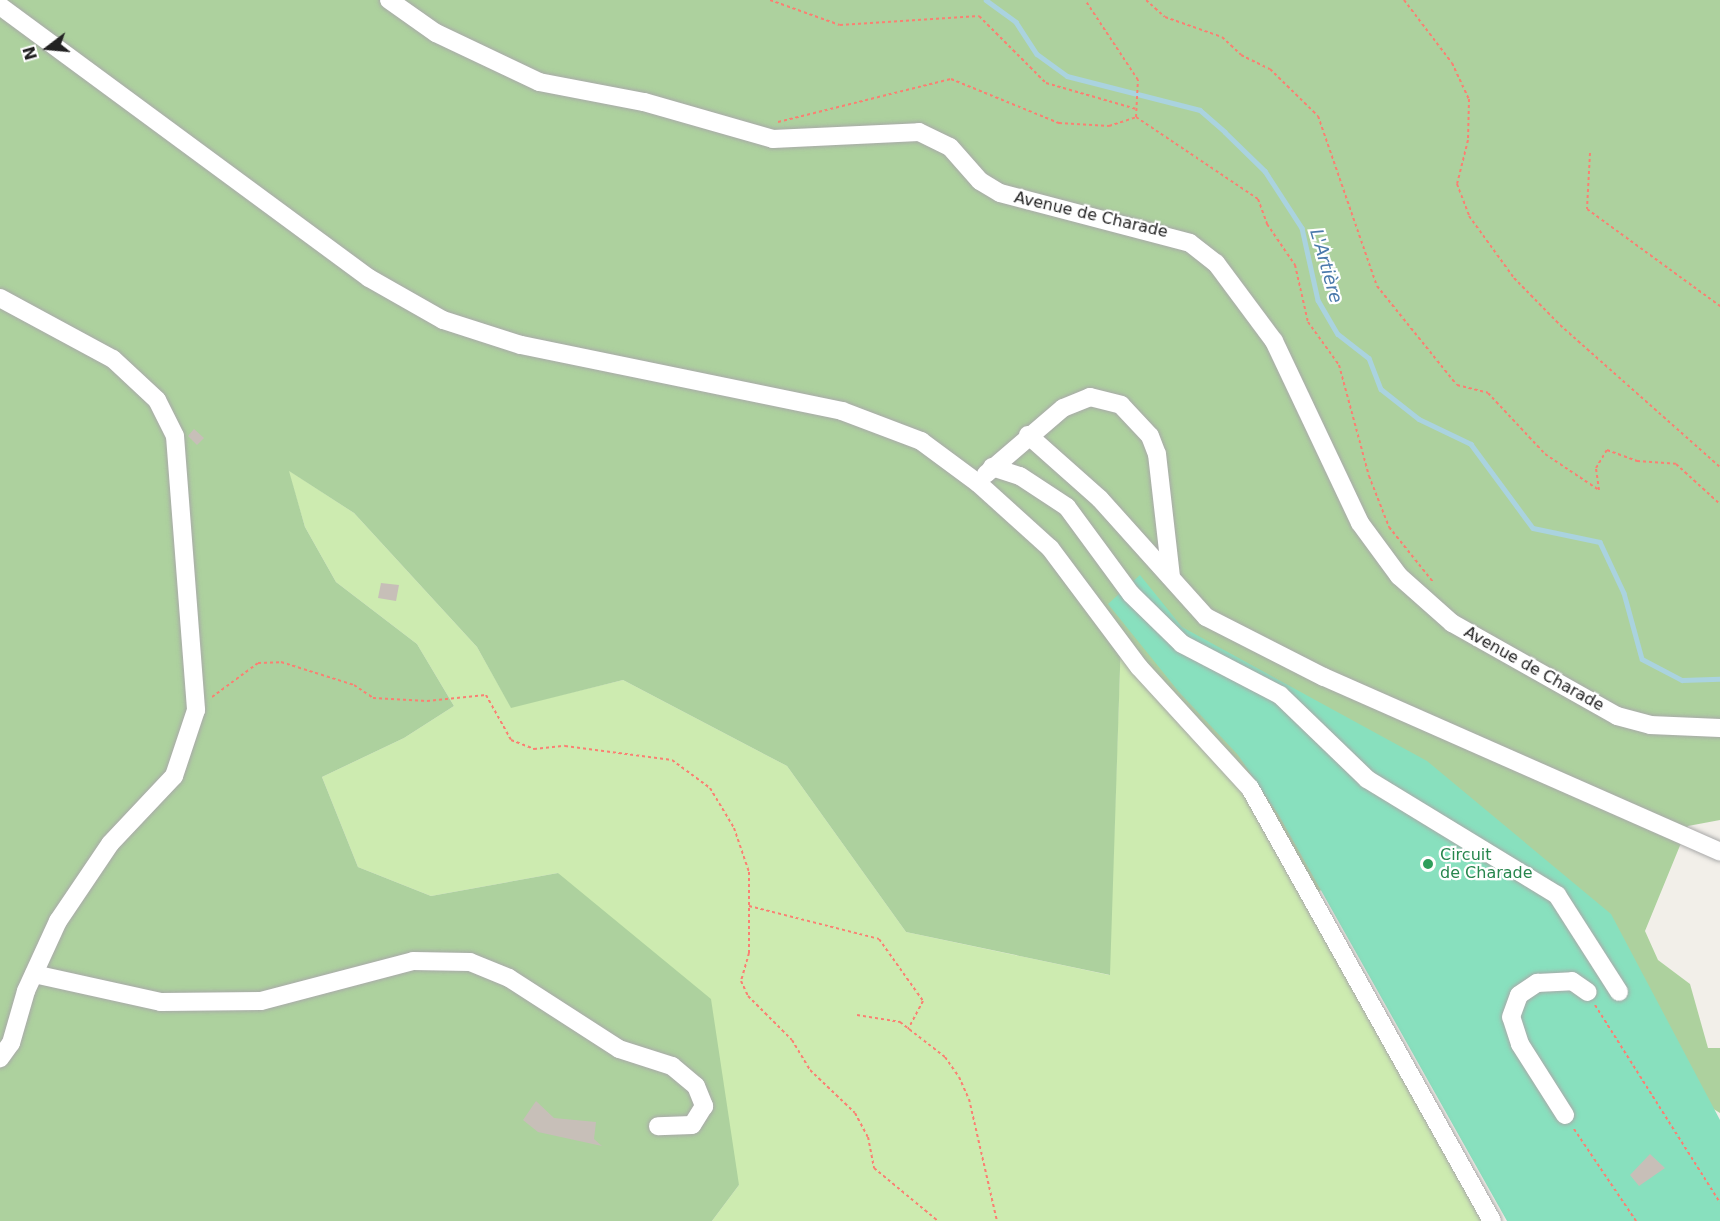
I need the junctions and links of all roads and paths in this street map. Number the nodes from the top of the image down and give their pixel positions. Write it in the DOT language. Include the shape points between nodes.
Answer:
graph roads {
  1 [pos="389,0"];
  2 [pos="770,0"];
  3 [pos="1085,0"];
  4 [pos="1146,0"];
  5 [pos="1404,0"];
  6 [pos="0,6"];
  7 [pos="1137,109"];
  8 [pos="1136,117"];
  9 [pos="754,136"];
  10 [pos="1590,153"];
  11 [pos="0,298"];
  12 [pos="1720,306"];
  13 [pos="1028,435"];
  14 [pos="993,467"];
  15 [pos="1720,467"];
  16 [pos="978,483"];
  17 [pos="1720,504"];
  18 [pos="1174,587"];
  19 [pos="1437,590"];
  20 [pos="196,710"];
  21 [pos="1720,728"];
  22 [pos="1720,852"];
  23 [pos="749,906"];
  24 [pos="34,974"];
  25 [pos="1588,992"];
  26 [pos="1619,992"];
  27 [pos="857,1015"];
  28 [pos="908,1029"];
  29 [pos="0,1058"];
  30 [pos="1565,1115"];
  31 [pos="658,1126"];
  32 [pos="1720,1203"];
  33 [pos="939,1221"];
  34 [pos="997,1221"];
  35 [pos="1492,1221"];
  36 [pos="1636,1221"];
  1 -- 9 [label="street, Avenue de Charade" via="436,33 539,82 644,102"];
  2 -- 7 [label="path" via="840,25 979,16 1046,82"];
  3 -- 7 [label="path" via="1138,80"];
  4 -- 17 [label="path" via="1165,17 1222,37 1241,55 1270,69 1318,116 1377,286 1457,385 1488,393 1545,454 1599,490 1596,468 1607,450 1637,461 1676,464"];
  5 -- 15 [label="path" via="1446,54 1469,99 1468,140 1457,184 1469,216 1514,278 1552,317"];
  6 -- 16 [label="street" via="343,260 433,316 520,345 842,411 921,441"];
  7 -- 8 [label="path"];
  8 -- 9 [label="path" via="1109,126 1059,123 942,80 767,124"];
  8 -- 19 [label="path" via="1258,199 1267,224 1295,265 1308,322 1339,365 1369,476 1389,527"];
  9 -- 21 [label="street, Avenue de Charade" via="919,132 950,147 980,181 1000,193 1173,235 1201,249 1274,341 1360,523 1399,576 1452,623 1617,716 1650,725"];
  10 -- 12 [label="path" via="1587,209"];
  11 -- 20 [label="street" via="112,359 157,400 175,436"];
  13 -- 14 [label="street"];
  13 -- 18 [label="street" via="1100,499"];
  13 -- 18 [label="street" via="1063,408 1090,397 1111,400 1134,414 1157,454 1165,552"];
  14 -- 16 [label="street"];
  14 -- 26 [label="street" via="1020,476 1067,507 1131,594 1182,644 1280,695 1367,779 1557,895"];
  16 -- 35 [label="street" via="1050,548 1139,667 1250,788"];
  18 -- 22 [label="street" via="1206,617 1324,677"];
  20 -- 23 [label="path" via="240,673 258,663 281,662 354,685 374,698 427,701 486,695 511,740 534,749 565,746 672,760 710,788 734,828 749,872"];
  20 -- 24 [label="street" via="174,776 110,844 58,921"];
  23 -- 28 [label="path" via="879,939 923,1001"];
  23 -- 33 [label="path" via="749,953 741,981 748,996 792,1040 810,1070 855,1113 868,1137 874,1168"];
  24 -- 29 [label="street" via="11,1043"];
  24 -- 31 [label="street" via="161,1002 261,1001 413,961 470,962 509,978 619,1049 672,1066 696,1086 704,1106 692,1125"];
  25 -- 30 [label="street" via="1572,981 1537,983 1519,995 1511,1017 1520,1044"];
  25 -- 32 [label="path"];
  27 -- 28 [label="path" via="882,1015"];
  28 -- 34 [label="path" via="945,1057 969,1099"];
  30 -- 36 [label="path"];
}
